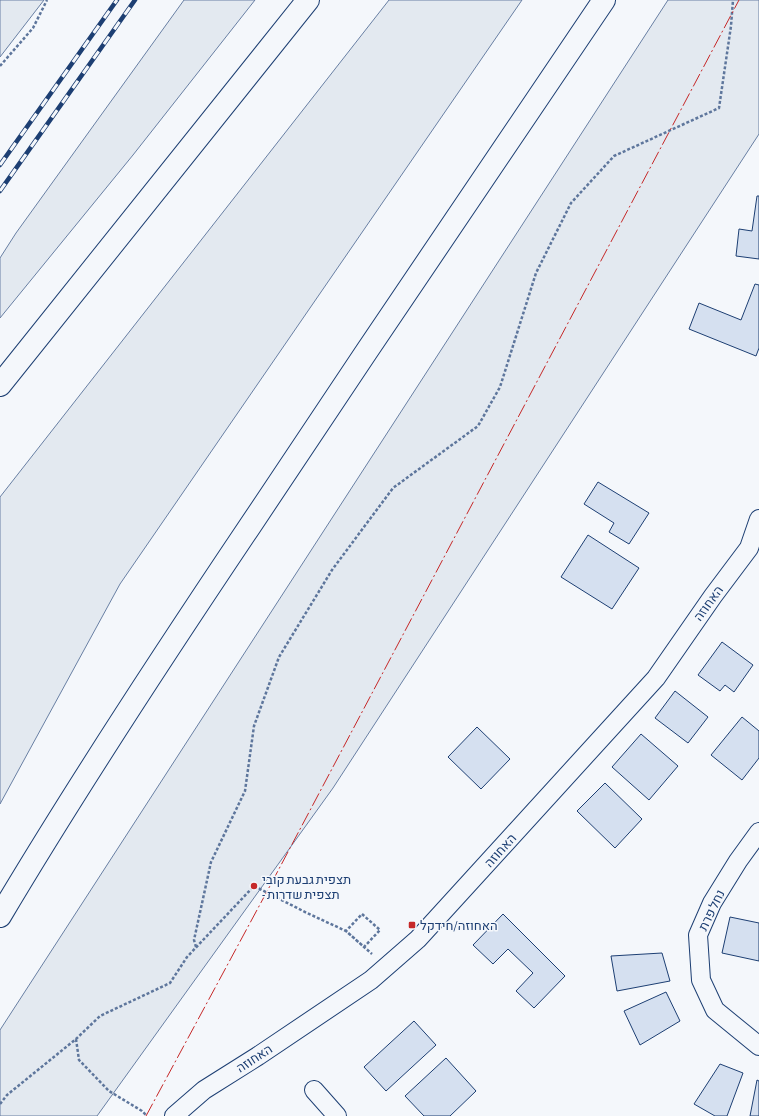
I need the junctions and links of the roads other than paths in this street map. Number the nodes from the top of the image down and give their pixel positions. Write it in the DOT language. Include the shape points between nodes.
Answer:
graph roads {
  1 [pos="308,0"];
  2 [pos="604,0"];
  3 [pos="0,385"];
  4 [pos="759,519"];
  5 [pos="754,550"];
  6 [pos="759,832"];
  7 [pos="0,916"];
  8 [pos="759,1046"];
  9 [pos="314,1090"];
  10 [pos="174,1116"];
  11 [pos="337,1116"];
  1 -- 3 [label="highway"];
  2 -- 7 [label="highway" via="397,304 158,664 54,826"];
  4 -- 5 [label="street, האחוזה"];
  5 -- 10 [label="street, האחוזה" via="713,596 656,678 418,940 371,980 204,1090"];
  6 -- 8 [label="street, נחל פרת" via="712,903 698,935 701,980 715,1010"];
  9 -- 11 [label="street"];
}
